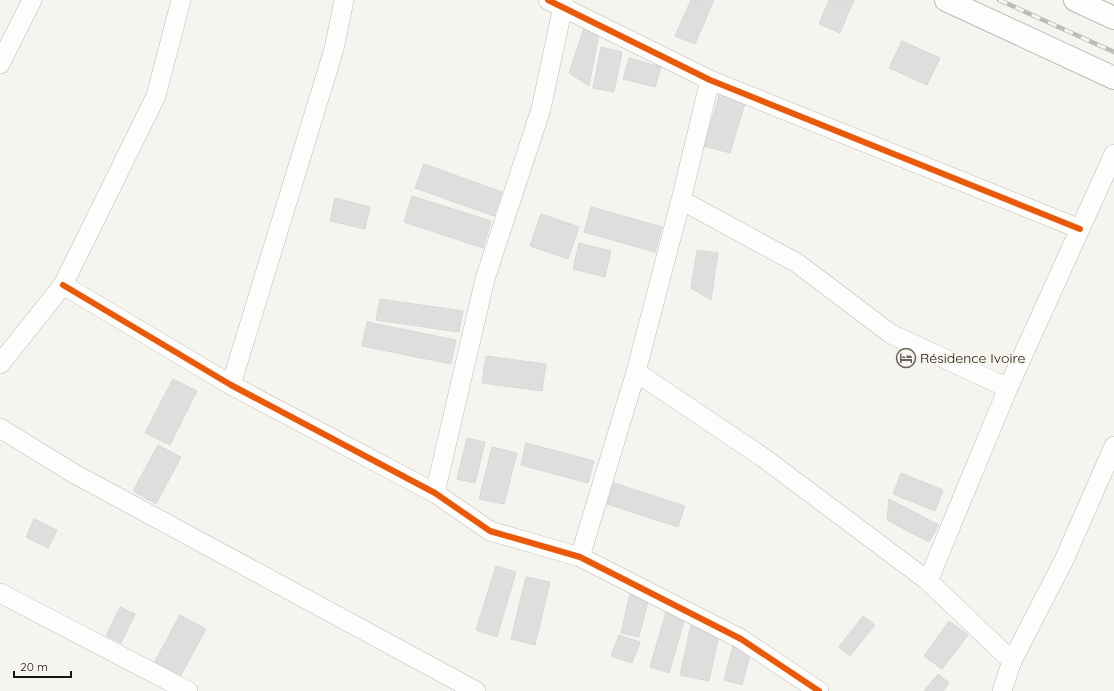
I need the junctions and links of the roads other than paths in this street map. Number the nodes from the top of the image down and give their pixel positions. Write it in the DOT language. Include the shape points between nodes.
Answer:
graph roads {
  1 [pos="32,0"];
  2 [pos="181,0"];
  3 [pos="344,0"];
  4 [pos="946,0"];
  5 [pos="1075,0"];
  6 [pos="558,2"];
  7 [pos="984,8"];
  8 [pos="1114,18"];
  9 [pos="0,64"];
  10 [pos="1114,78"];
  11 [pos="710,80"];
  12 [pos="1114,154"];
  13 [pos="681,200"];
  14 [pos="1080,229"];
  15 [pos="63,285"];
  16 [pos="0,364"];
  17 [pos="636,372"];
  18 [pos="231,385"];
  19 [pos="1008,388"];
  20 [pos="0,428"];
  21 [pos="1114,446"];
  22 [pos="435,493"];
  23 [pos="580,557"];
  24 [pos="928,581"];
  25 [pos="0,593"];
  26 [pos="1012,661"];
  27 [pos="188,691"];
  28 [pos="476,691"];
  29 [pos="819,691"];
  30 [pos="1002,691"];
  1 -- 9 [label="street"];
  2 -- 15 [label="street" via="156,96"];
  3 -- 18 [label="street" via="334,49"];
  4 -- 7 [label="main road"];
  5 -- 8 [label="main road"];
  6 -- 11 [label="street"];
  6 -- 22 [label="street" via="541,109 485,279"];
  7 -- 10 [label="main road"];
  11 -- 13 [label="street"];
  11 -- 14 [label="street"];
  12 -- 14 [label="street"];
  13 -- 17 [label="street"];
  13 -- 19 [label="street" via="797,263 891,334"];
  14 -- 19 [label="street"];
  15 -- 16 [label="street"];
  15 -- 18 [label="street"];
  17 -- 23 [label="street"];
  17 -- 24 [label="street" via="764,458"];
  18 -- 22 [label="street"];
  19 -- 24 [label="street"];
  20 -- 28 [label="street" via="73,473"];
  21 -- 26 [label="street" via="1064,560"];
  22 -- 23 [label="street" via="490,531"];
  23 -- 29 [label="street" via="741,639"];
  24 -- 26 [label="street"];
  25 -- 27 [label="street"];
  26 -- 30 [label="street"];
}
